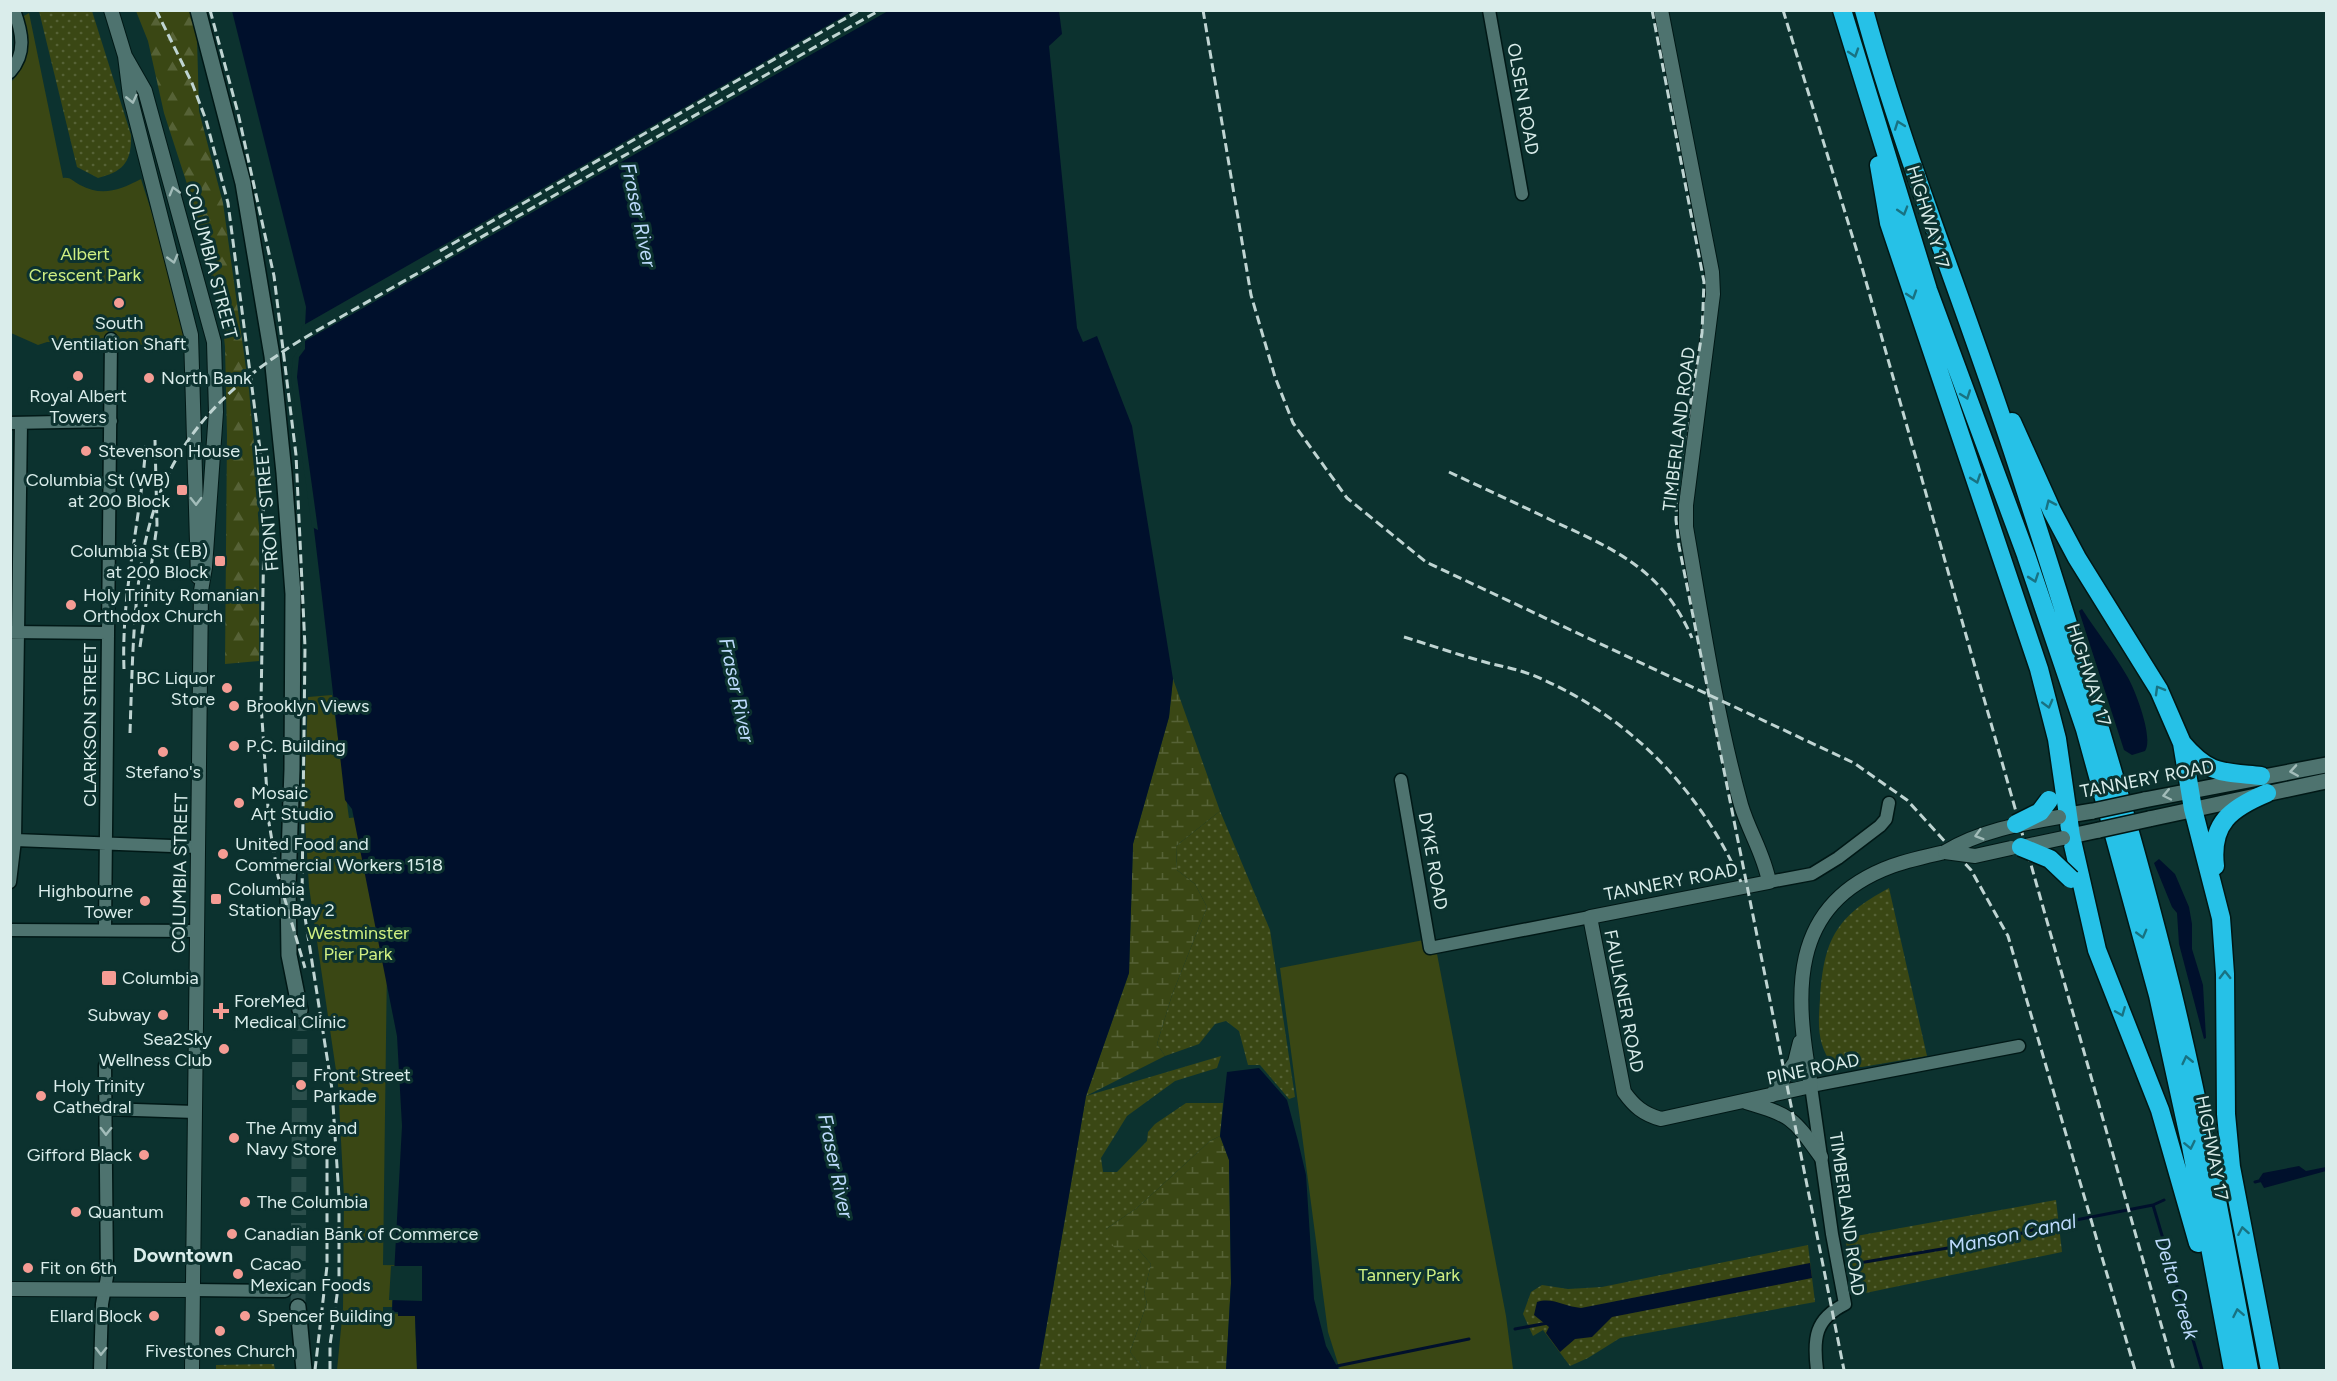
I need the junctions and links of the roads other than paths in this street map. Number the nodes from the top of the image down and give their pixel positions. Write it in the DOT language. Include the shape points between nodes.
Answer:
graph roads {
  1 [pos="14,10"];
  2 [pos="111,10"];
  3 [pos="198,10"];
  4 [pos="1489,10"];
  5 [pos="1661,10"];
  6 [pos="1842,10"];
  7 [pos="1864,10"];
  8 [pos="125,57"];
  9 [pos="10,72"];
  10 [pos="1867,95"];
  11 [pos="1522,194"];
  12 [pos="111,339"];
  13 [pos="1981,358"];
  14 [pos="194,388"];
  15 [pos="216,412"];
  16 [pos="111,421"];
  17 [pos="16,423"];
  18 [pos="201,591"];
  19 [pos="14,632"];
  20 [pos="108,633"];
  21 [pos="2057,739"];
  22 [pos="2182,743"];
  23 [pos="2326,765"];
  24 [pos="1401,780"];
  25 [pos="2326,781"];
  26 [pos="2264,785"];
  27 [pos="2190,790"];
  28 [pos="1889,803"];
  29 [pos="2193,809"];
  30 [pos="2064,816"];
  31 [pos="2016,825"];
  32 [pos="2067,837"];
  33 [pos="15,840"];
  34 [pos="107,841"];
  35 [pos="198,847"];
  36 [pos="2021,847"];
  37 [pos="1945,852"];
  38 [pos="10,882"];
  39 [pos="1769,882"];
  40 [pos="2216,895"];
  41 [pos="2084,897"];
  42 [pos="1590,917"];
  43 [pos="10,930"];
  44 [pos="105,930"];
  45 [pos="197,931"];
  46 [pos="1430,948"];
  47 [pos="300,1010"];
  48 [pos="1802,1035"];
  49 [pos="2019,1046"];
  50 [pos="105,1065"];
  51 [pos="1811,1086"];
  52 [pos="1624,1092"];
  53 [pos="1772,1095"];
  54 [pos="1744,1102"];
  55 [pos="106,1109"];
  56 [pos="195,1112"];
  57 [pos="1821,1157"];
  58 [pos="10,1289"];
  59 [pos="104,1290"];
  60 [pos="194,1290"];
  61 [pos="285,1291"];
  62 [pos="298,1307"];
  63 [pos="100,1371"];
  64 [pos="192,1371"];
  65 [pos="304,1371"];
  66 [pos="1817,1371"];
  67 [pos="2231,1371"];
  68 [pos="2249,1371"];
  69 [pos="2270,1371"];
  1 -- 9 [label="street" via="22,47"];
  2 -- 8 [label="street, COLUMBIA STREET"];
  3 -- 47 [label="main road, FRONT STREET" via="243,183 272,356 284,473 293,594 289,955"];
  4 -- 11 [label="street, OLSEN ROAD"];
  5 -- 39 [label="street, TIMBERLAND ROAD" via="1712,272 1713,294 1686,527 1742,806 1765,861"];
  6 -- 10 [label="highway, HIGHWAY 17, one-way"];
  13 -- 7 [label="highway, HIGHWAY 17, one-way" via="1886,89"];
  8 -- 14 [label="street, COLUMBIA STREET, one-way" via="130,96 188,321"];
  15 -- 8 [label="street, COLUMBIA STREET, one-way" via="216,356 208,317 145,91"];
  10 -- 21 [label="highway, one-way" via="1889,223 2023,616"];
  10 -- 67 [label="highway, HIGHWAY 17, one-way" via="1928,290 2026,555 2085,729 2158,995 2191,1146"];
  12 -- 16 [label="street, CLARKSON STREET"];
  22 -- 13 [label="highway, one-way" via="2159,690 2052,511"];
  68 -- 13 [label="highway, HIGHWAY 17, one-way" via="2206,1143 2141,873"];
  14 -- 15 [label="street" via="210,388"];
  14 -- 18 [label="street, COLUMBIA STREET, one-way" via="196,567"];
  15 -- 18 [label="street, COLUMBIA STREET"];
  16 -- 17 [label="street"];
  16 -- 20 [label="street, CLARKSON STREET"];
  17 -- 19 [label="street"];
  18 -- 35 [label="street, COLUMBIA STREET"];
  19 -- 20 [label="street"];
  19 -- 33 [label="street"];
  20 -- 34 [label="street, CLARKSON STREET"];
  21 -- 30 [label="highway"];
  21 -- 31 [label="highway, bridge" via="2054,793 2040,812"];
  22 -- 26 [label="highway" via="2200,763 2213,770"];
  22 -- 27 [label="highway"];
  23 -- 26 [label="main road, TANNERY ROAD, one-way"];
  24 -- 46 [label="street, DYKE ROAD"];
  25 -- 26 [label="main road, TANNERY ROAD"];
  26 -- 27 [label="main road, TANNERY ROAD"];
  26 -- 29 [label="main road, TANNERY ROAD"];
  26 -- 40 [label="highway" via="2219,827 2213,852"];
  27 -- 29 [label="highway"];
  27 -- 30 [label="main road, TANNERY ROAD, one-way, bridge"];
  28 -- 39 [label="street, TANNERY ROAD" via="1886,819 1880,826 1831,863 1812,874"];
  29 -- 32 [label="main road, TANNERY ROAD, bridge"];
  29 -- 40 [label="highway"];
  30 -- 31 [label="street, TANNERY ROAD, bridge"];
  30 -- 32 [label="highway"];
  31 -- 37 [label="street, TANNERY ROAD, one-way, bridge" via="1969,838"];
  32 -- 36 [label="street, TANNERY ROAD, bridge"];
  32 -- 41 [label="highway"];
  33 -- 34 [label="street"];
  33 -- 38 [label="street"];
  34 -- 35 [label="street"];
  34 -- 44 [label="street, CLARKSON STREET"];
  35 -- 45 [label="street, COLUMBIA STREET"];
  36 -- 37 [label="street, TANNERY ROAD, bridge" via="1975,856"];
  36 -- 41 [label="highway, bridge" via="2050,859"];
  37 -- 48 [label="street, TANNERY ROAD" via="1867,877 1828,911 1804,957 1800,983"];
  39 -- 42 [label="street, TANNERY ROAD"];
  69 -- 40 [label="highway, one-way" via="2231,1167 2225,1087 2224,955"];
  41 -- 67 [label="highway, one-way" via="2107,978 2160,1110"];
  42 -- 46 [label="street, TANNERY ROAD"];
  42 -- 52 [label="street, FAULKNER ROAD"];
  43 -- 44 [label="street"];
  44 -- 45 [label="street"];
  45 -- 56 [label="street, COLUMBIA STREET"];
  48 -- 51 [label="street, TANNERY ROAD"];
  48 -- 53 [label="street" via="1796,1062"];
  49 -- 51 [label="street, PINE ROAD"];
  50 -- 55 [label="street"];
  51 -- 53 [label="street, PINE ROAD"];
  51 -- 57 [label="street, TIMBERLAND ROAD"];
  52 -- 54 [label="street, PINE ROAD" via="1639,1110 1661,1119"];
  53 -- 54 [label="street, PINE ROAD"];
  54 -- 57 [label="street" via="1780,1112 1795,1121"];
  55 -- 56 [label="street"];
  55 -- 59 [label="street, one-way"];
  56 -- 60 [label="street, COLUMBIA STREET"];
  57 -- 66 [label="street, TIMBERLAND ROAD" via="1845,1304 1825,1315 1815,1341"];
  58 -- 59 [label="street"];
  59 -- 60 [label="street"];
  59 -- 63 [label="street, one-way"];
  60 -- 61 [label="street"];
  60 -- 64 [label="street, COLUMBIA STREET"];
  62 -- 65 [label="main road"];
}
